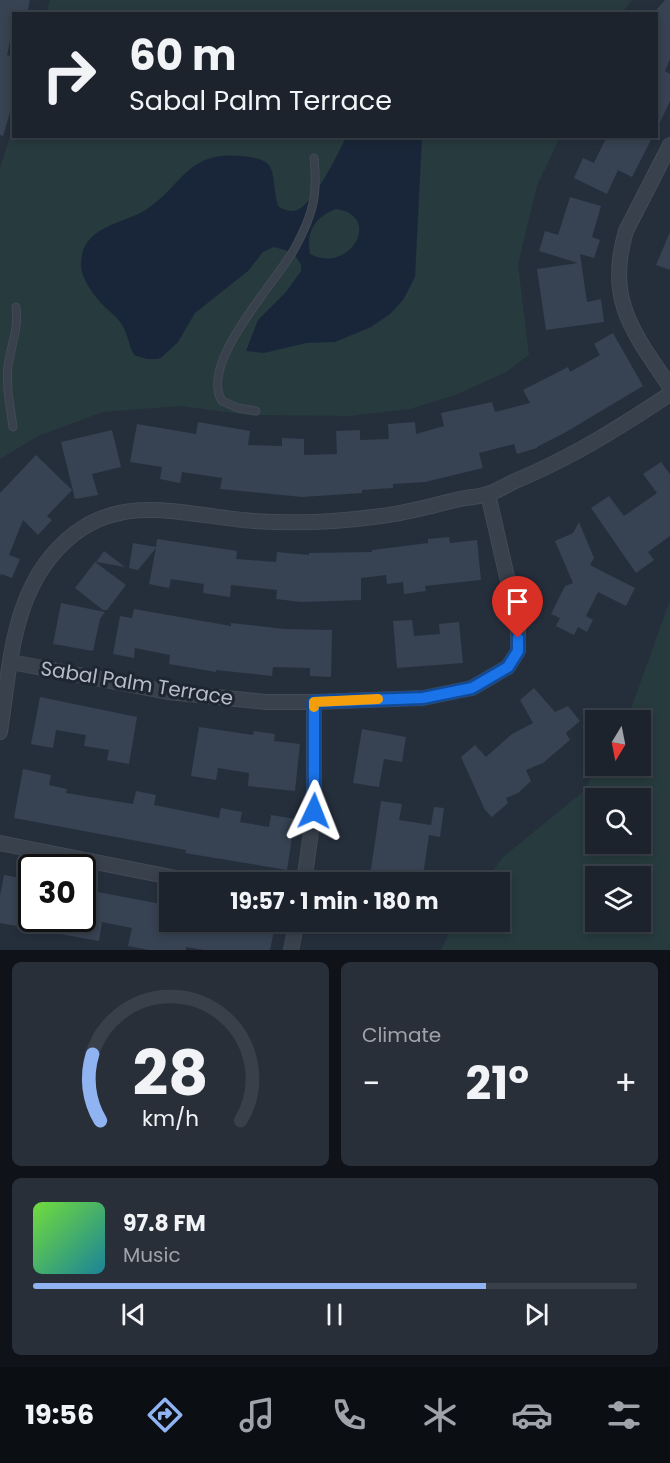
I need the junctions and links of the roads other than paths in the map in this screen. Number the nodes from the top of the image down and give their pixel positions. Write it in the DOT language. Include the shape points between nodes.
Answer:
graph roads {
  1 [pos="670,146"];
  2 [pos="314,158"];
  3 [pos="16,307"];
  4 [pos="670,387"];
  5 [pos="670,394"];
  6 [pos="256,411"];
  7 [pos="13,427"];
  8 [pos="488,494"];
  9 [pos="11,662"];
  10 [pos="314,702"];
  11 [pos="0,732"];
  12 [pos="0,843"];
  13 [pos="305,872"];
  14 [pos="159,875"];
  15 [pos="295,932"];
  16 [pos="291,950"];
  1 -- 4 [label="street" via="626,231 618,274 622,302 632,329"];
  2 -- 6 [label="lane" via="317,184 306,227 287,261 230,341 222,361 218,383 222,401"];
  3 -- 7 [label="lane" via="18,321 7,387"];
  5 -- 8 [label="street" via="590,445"];
  8 -- 9 [label="street" via="382,516 334,521 254,521 161,509 111,515 75,533 39,570 23,604"];
  8 -- 10 [label="street, Sabal Palm Terrace" via="518,624 518,651 508,667 472,688 423,698"];
  9 -- 10 [label="street, Sabal Palm Terrace" via="178,694"];
  9 -- 11 [label="street"];
  10 -- 13 [label="street" via="314,811"];
  12 -- 14 [label="street"];
  15 -- 16 [label="street"];
}
